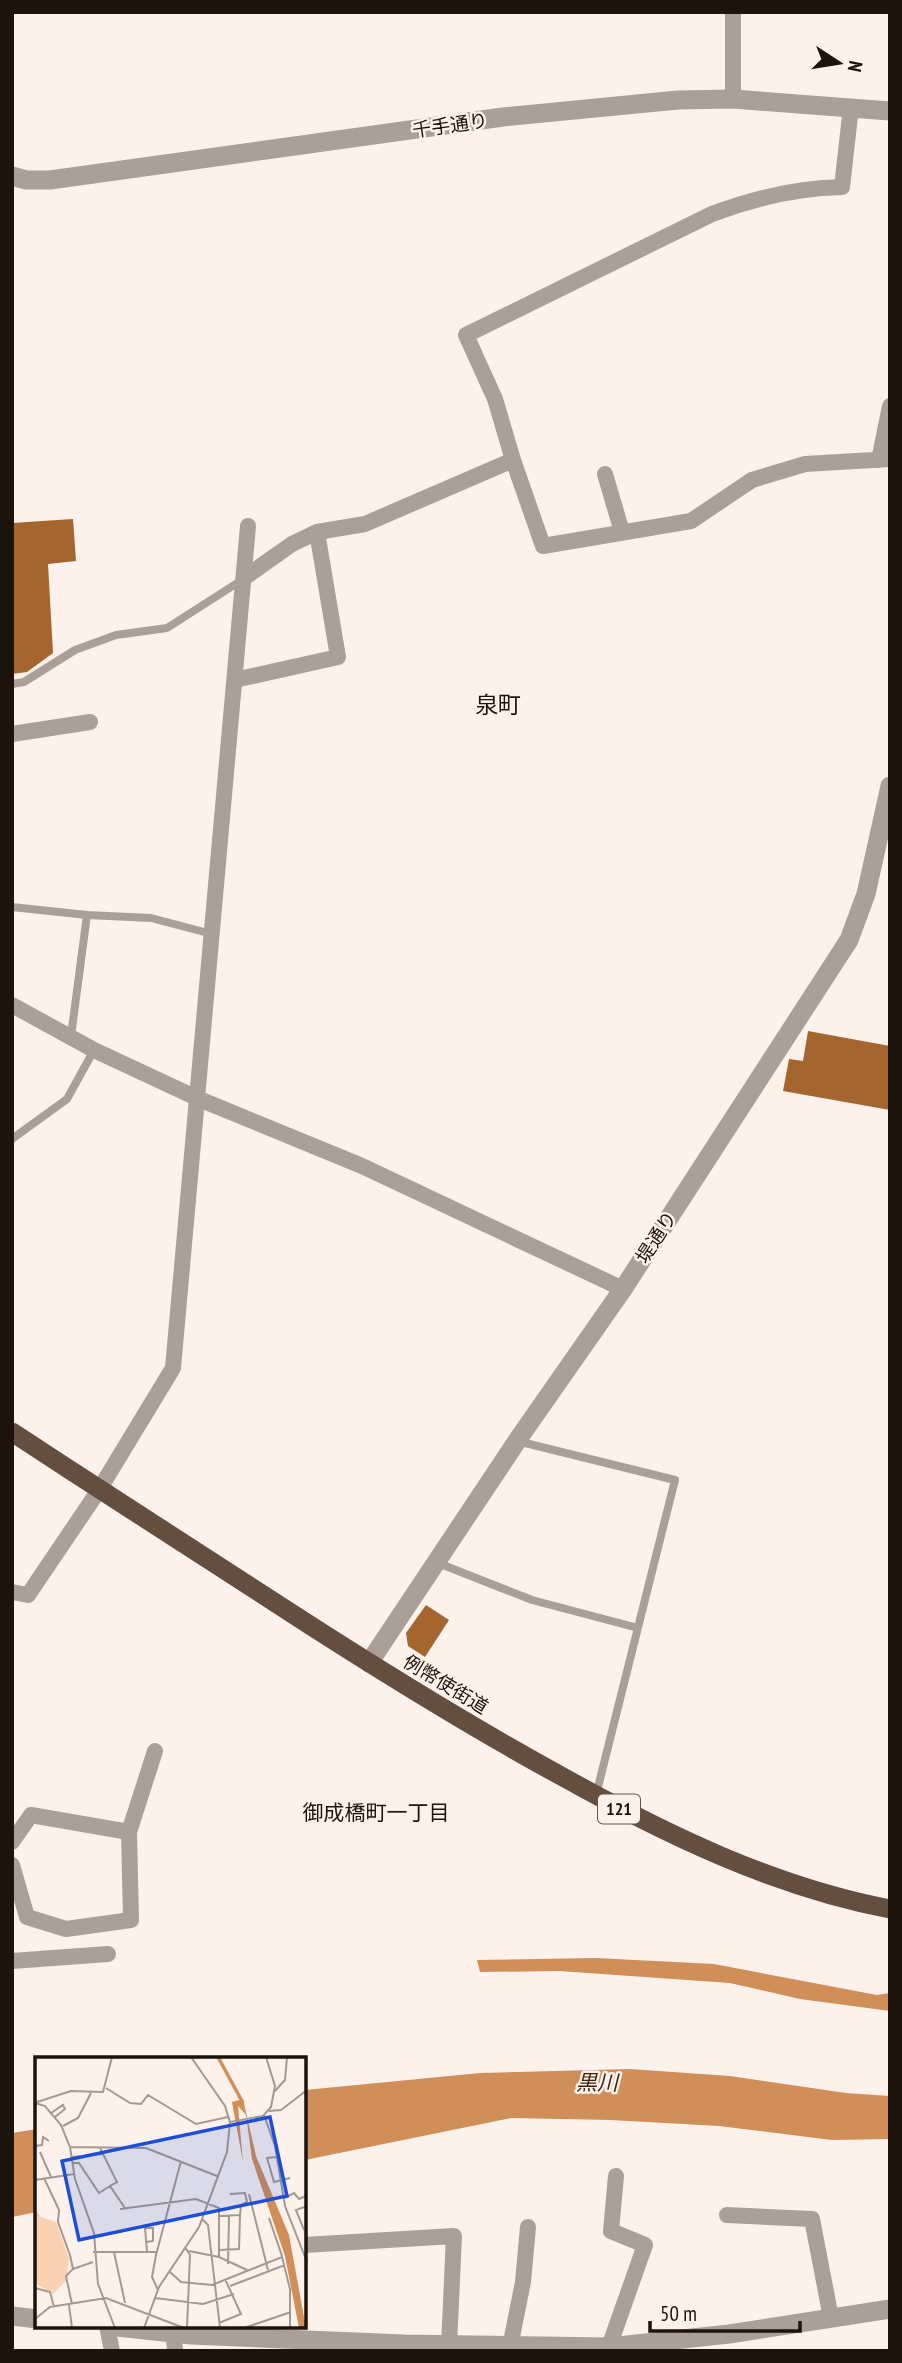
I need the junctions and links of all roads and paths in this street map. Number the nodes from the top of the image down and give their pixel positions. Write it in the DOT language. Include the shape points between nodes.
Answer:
graph roads {
  1 [pos="733,12"];
  2 [pos="733,99"];
  3 [pos="851,107"];
  4 [pos="890,111"];
  5 [pos="12,176"];
  6 [pos="890,406"];
  7 [pos="884,459"];
  8 [pos="513,460"];
  9 [pos="605,474"];
  10 [pos="248,526"];
  11 [pos="622,532"];
  12 [pos="317,533"];
  13 [pos="244,578"];
  14 [pos="235,680"];
  15 [pos="12,684"];
  16 [pos="90,722"];
  17 [pos="12,734"];
  18 [pos="890,786"];
  19 [pos="12,907"];
  20 [pos="87,915"];
  21 [pos="212,933"];
  22 [pos="12,1005"];
  23 [pos="71,1036"];
  24 [pos="94,1050"];
  25 [pos="198,1099"];
  26 [pos="12,1139"];
  27 [pos="623,1289"];
  28 [pos="12,1432"];
  29 [pos="517,1441"];
  30 [pos="99,1490"];
  31 [pos="436,1563"];
  32 [pos="12,1592"];
  33 [pos="638,1628"];
  34 [pos="369,1663"];
  35 [pos="155,1751"];
  36 [pos="595,1795"];
  37 [pos="129,1832"];
  38 [pos="12,1842"];
  39 [pos="12,1865"];
  40 [pos="890,1909"];
  41 [pos="108,1954"];
  42 [pos="12,1961"];
  43 [pos="616,2176"];
  44 [pos="727,2215"];
  45 [pos="528,2227"];
  46 [pos="306,2245"];
  47 [pos="890,2309"];
  48 [pos="12,2316"];
  49 [pos="831,2318"];
  50 [pos="35,2319"];
  51 [pos="107,2328"];
  52 [pos="119,2328"];
  53 [pos="173,2337"];
  54 [pos="291,2345"];
  55 [pos="449,2346"];
  56 [pos="510,2347"];
  57 [pos="608,2347"];
  58 [pos="112,2351"];
  1 -- 2 [label="street"];
  2 -- 3 [label="street, 千手通り"];
  2 -- 5 [label="street, 千手通り" via="503,117 50,180"];
  3 -- 4 [label="street, 千手通り"];
  3 -- 8 [label="street" via="842,187 744,201 466,335 495,398"];
  6 -- 7 [label="street"];
  7 -- 11 [label="street" via="805,464 752,480 691,521"];
  8 -- 11 [label="street" via="543,546"];
  8 -- 12 [label="street" via="365,524"];
  9 -- 11 [label="street"];
  10 -- 13 [label="street"];
  12 -- 13 [label="street" via="292,544"];
  12 -- 14 [label="street" via="338,657"];
  13 -- 14 [label="street"];
  13 -- 15 [label="lane" via="167,628 116,635 75,650 24,682"];
  14 -- 21 [label="street"];
  16 -- 17 [label="street"];
  18 -- 27 [label="street, 堤通り" via="866,894 849,940"];
  19 -- 20 [label="lane"];
  20 -- 21 [label="lane" via="151,918"];
  20 -- 23 [label="lane"];
  21 -- 25 [label="street"];
  22 -- 23 [label="street"];
  23 -- 24 [label="street"];
  24 -- 25 [label="street"];
  24 -- 26 [label="lane" via="67,1099"];
  25 -- 27 [label="street" via="362,1166"];
  25 -- 30 [label="street" via="173,1368"];
  27 -- 29 [label="street, 堤通り"];
  28 -- 30 [label="highway, 例幣使街道 / 121"];
  29 -- 31 [label="street, 堤通り"];
  29 -- 33 [label="lane" via="675,1480"];
  30 -- 32 [label="street" via="28,1595"];
  30 -- 34 [label="highway, 例幣使街道 / 121"];
  31 -- 33 [label="lane" via="532,1600"];
  31 -- 34 [label="street, 堤通り"];
  33 -- 36 [label="lane"];
  34 -- 36 [label="highway, 例幣使街道 / 121"];
  35 -- 37 [label="street"];
  36 -- 40 [label="highway, 例幣使街道 / 121" via="694,1843 797,1885"];
  37 -- 38 [label="street" via="31,1815"];
  37 -- 39 [label="street" via="131,1920 65,1929 27,1917"];
  41 -- 42 [label="street"];
  43 -- 57 [label="street" via="611,2231 645,2245"];
  44 -- 49 [label="street" via="812,2220"];
  45 -- 56 [label="street"];
  46 -- 55 [label="street" via="454,2236"];
  47 -- 49 [label="street"];
  48 -- 50 [label="street"];
  49 -- 57 [label="street"];
  51 -- 58 [label="street"];
  52 -- 53 [label="street"];
  53 -- 54 [label="street"];
  54 -- 55 [label="street"];
  55 -- 56 [label="street"];
  56 -- 57 [label="street"];
}
